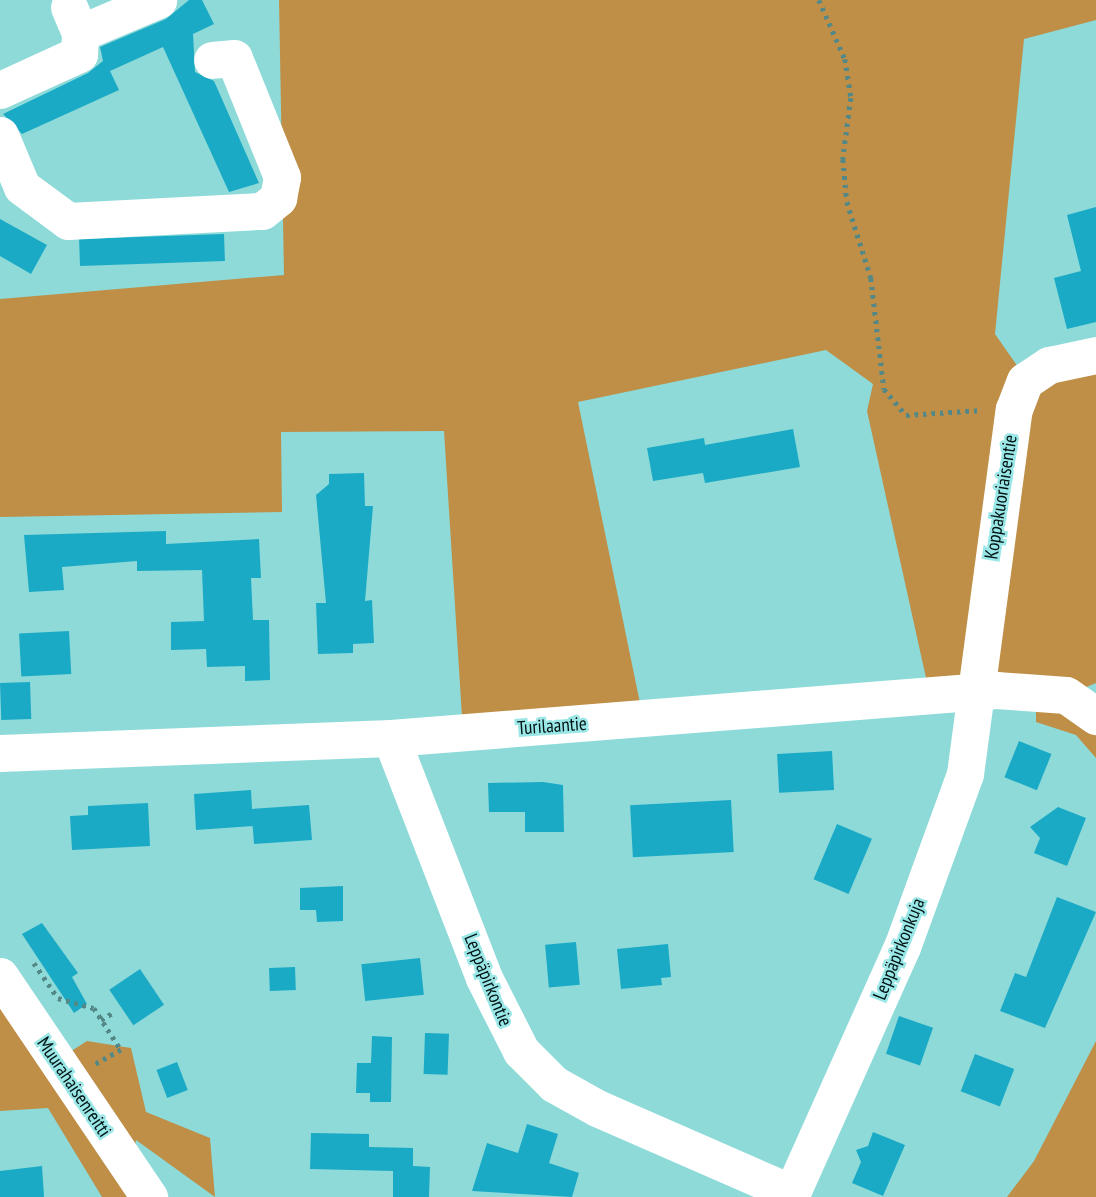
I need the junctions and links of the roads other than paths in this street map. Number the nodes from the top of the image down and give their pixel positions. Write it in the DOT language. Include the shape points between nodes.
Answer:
graph roads {
  1 [pos="158,0"];
  2 [pos="212,60"];
  3 [pos="0,90"];
  4 [pos="0,135"];
  5 [pos="1096,355"];
  6 [pos="972,691"];
  7 [pos="1096,716"];
  8 [pos="391,738"];
  9 [pos="0,753"];
  10 [pos="0,976"];
  11 [pos="791,1195"];
  12 [pos="149,1197"];
  1 -- 3 [label="street" via="74,20 79,54"];
  2 -- 4 [label="street" via="234,58 282,177 278,198 262,211 68,221 22,187"];
  5 -- 6 [label="street, Koppakuoriaisentie" via="1049,365 1025,381 1014,409"];
  6 -- 7 [label="street, Turilaantie" via="1066,695"];
  6 -- 8 [label="street, Turilaantie"];
  6 -- 11 [label="street, Leppäpirkonkuja" via="965,774 902,947"];
  8 -- 9 [label="street, Turilaantie"];
  8 -- 11 [label="street, Leppäpirkontie" via="484,978 521,1051 554,1084 597,1108"];
  10 -- 12 [label="street, Muurahaisenreitti"];
}
